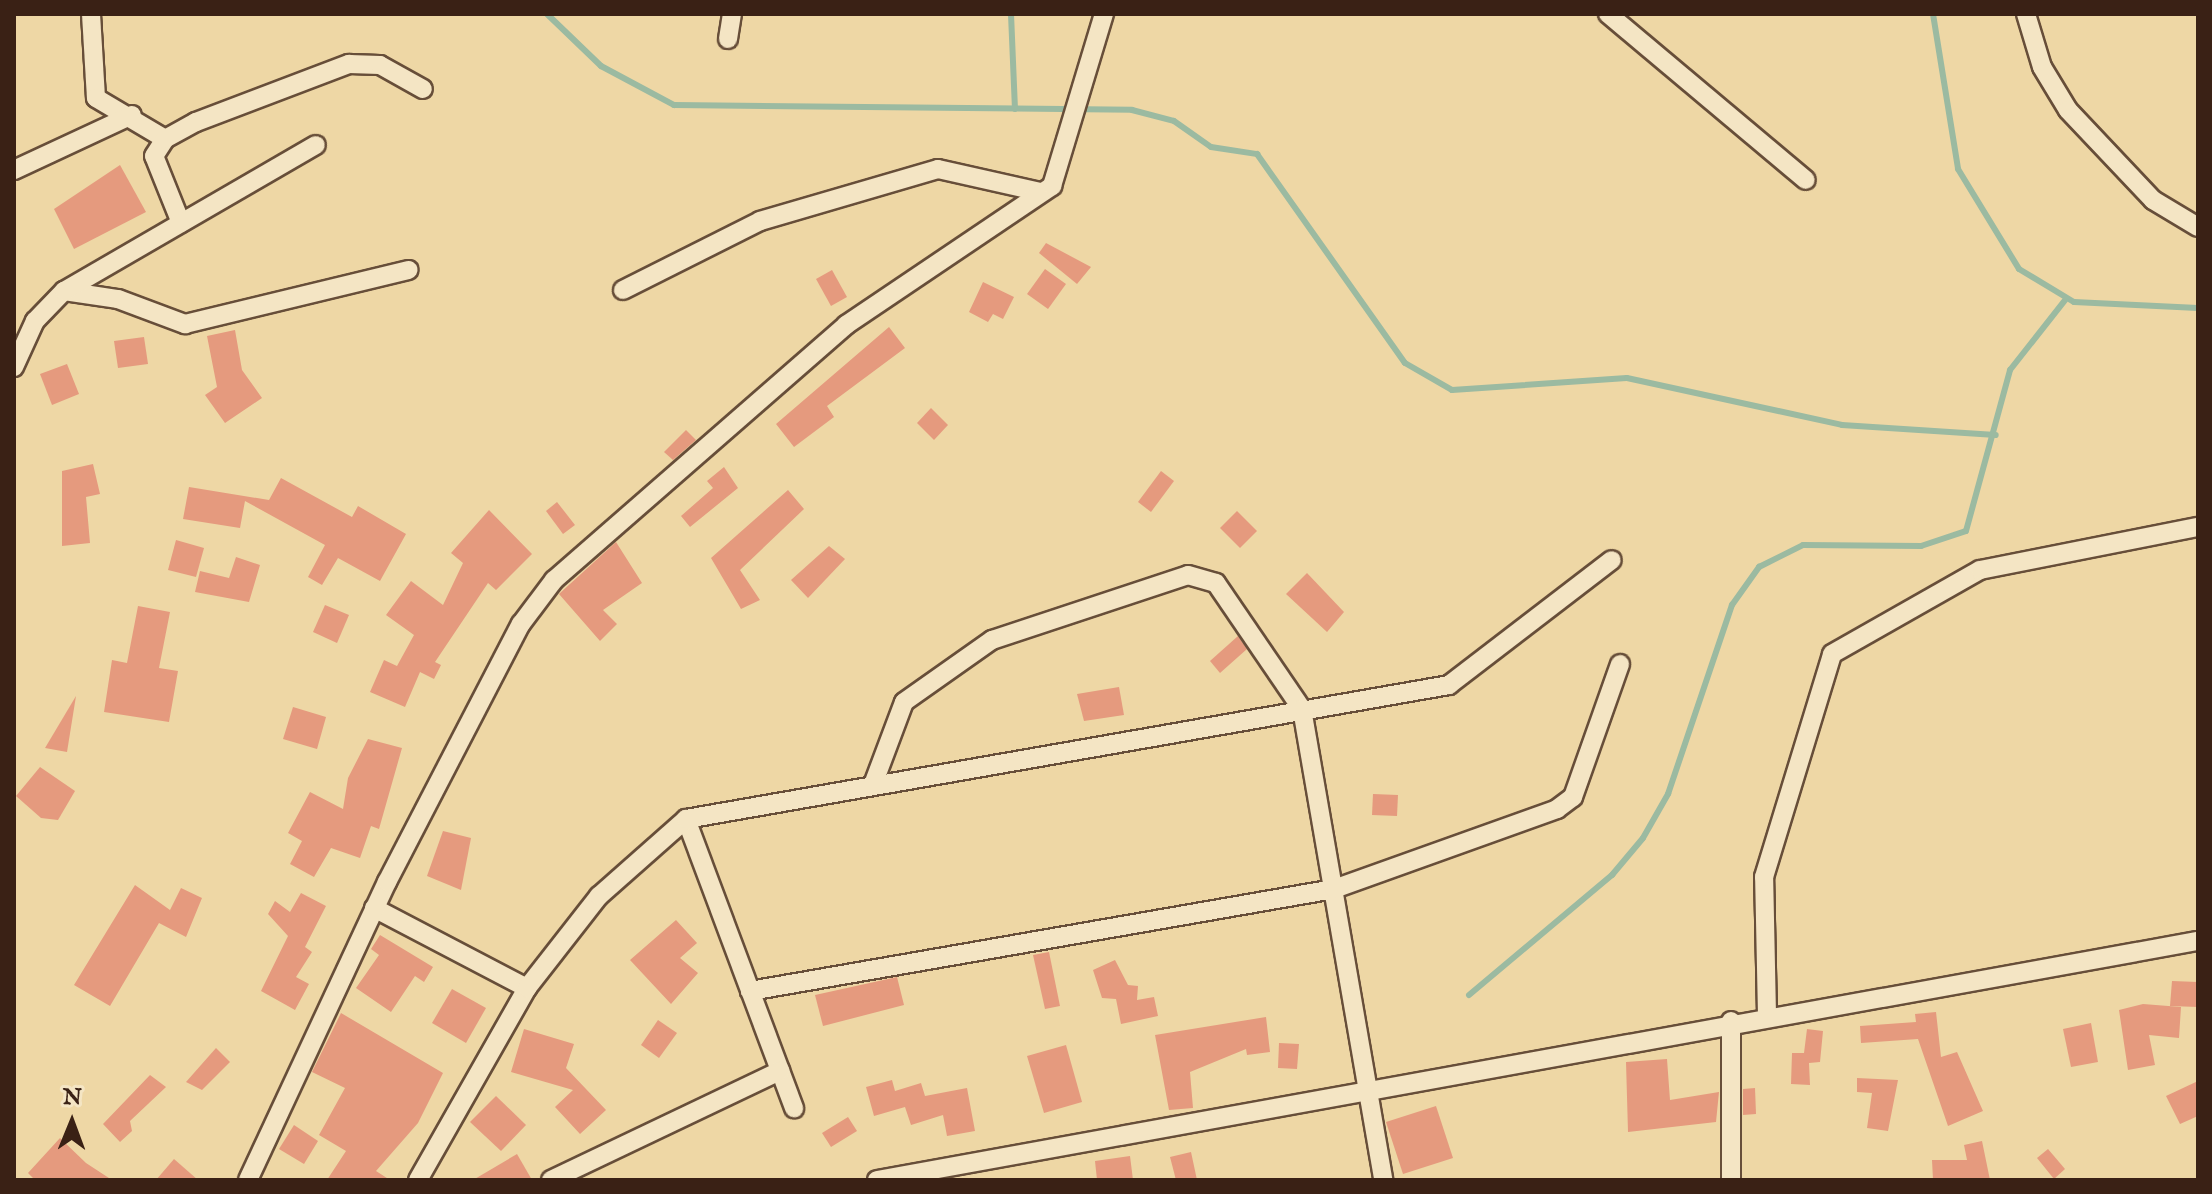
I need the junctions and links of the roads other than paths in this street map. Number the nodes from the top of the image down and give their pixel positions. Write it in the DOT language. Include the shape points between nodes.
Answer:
graph roads {
  1 [pos="91,14"];
  2 [pos="732,14"];
  3 [pos="1104,14"];
  4 [pos="1608,14"];
  5 [pos="2026,14"];
  6 [pos="728,39"];
  7 [pos="423,89"];
  8 [pos="132,115"];
  9 [pos="165,139"];
  10 [pos="316,145"];
  11 [pos="14,170"];
  12 [pos="1806,180"];
  13 [pos="1040,192"];
  14 [pos="181,223"];
  15 [pos="2198,227"];
  16 [pos="409,270"];
  17 [pos="623,290"];
  18 [pos="64,291"];
  19 [pos="14,367"];
  20 [pos="2198,527"];
  21 [pos="1612,560"];
  22 [pos="1620,664"];
  23 [pos="1302,709"];
  24 [pos="874,782"];
  25 [pos="686,819"];
  26 [pos="1334,889"];
  27 [pos="374,908"];
  28 [pos="2198,941"];
  29 [pos="527,988"];
  30 [pos="750,991"];
  31 [pos="1767,1015"];
  32 [pos="1731,1021"];
  33 [pos="780,1071"];
  34 [pos="1369,1089"];
  35 [pos="794,1108"];
  36 [pos="248,1180"];
  37 [pos="418,1180"];
  38 [pos="551,1180"];
  39 [pos="877,1180"];
  40 [pos="1383,1180"];
  41 [pos="1731,1180"];
  1 -- 8 [label="street" via="96,98"];
  2 -- 6 [label="street"];
  3 -- 13 [label="street" via="1060,175"];
  4 -- 12 [label="street"];
  5 -- 15 [label="street" via="2042,67 2068,110 2153,200"];
  7 -- 9 [label="street" via="380,65 329,68"];
  8 -- 9 [label="street"];
  8 -- 11 [label="street"];
  9 -- 14 [label="street" via="154,156"];
  10 -- 14 [label="street"];
  13 -- 17 [label="street" via="938,169 760,221"];
  13 -- 27 [label="street" via="846,325 554,580 521,624"];
  14 -- 18 [label="street"];
  16 -- 18 [label="street" via="185,324 118,299"];
  18 -- 19 [label="street" via="35,321"];
  20 -- 31 [label="street" via="1980,570 1832,654 1764,877"];
  21 -- 23 [label="street" via="1449,685"];
  22 -- 26 [label="street" via="1566,804"];
  23 -- 24 [label="street"];
  23 -- 24 [label="street" via="1216,583 1188,575 1029,624 960,660 904,702"];
  23 -- 26 [label="street"];
  24 -- 25 [label="street"];
  25 -- 29 [label="street" via="651,842 599,896"];
  25 -- 30 [label="street"];
  26 -- 30 [label="street"];
  26 -- 34 [label="street"];
  27 -- 29 [label="street"];
  27 -- 36 [label="street"];
  28 -- 31 [label="street"];
  29 -- 37 [label="street"];
  30 -- 33 [label="street"];
  31 -- 32 [label="street"];
  32 -- 34 [label="street"];
  32 -- 41 [label="street"];
  33 -- 35 [label="street"];
  33 -- 38 [label="street"];
  34 -- 39 [label="street"];
  34 -- 40 [label="street"];
}
